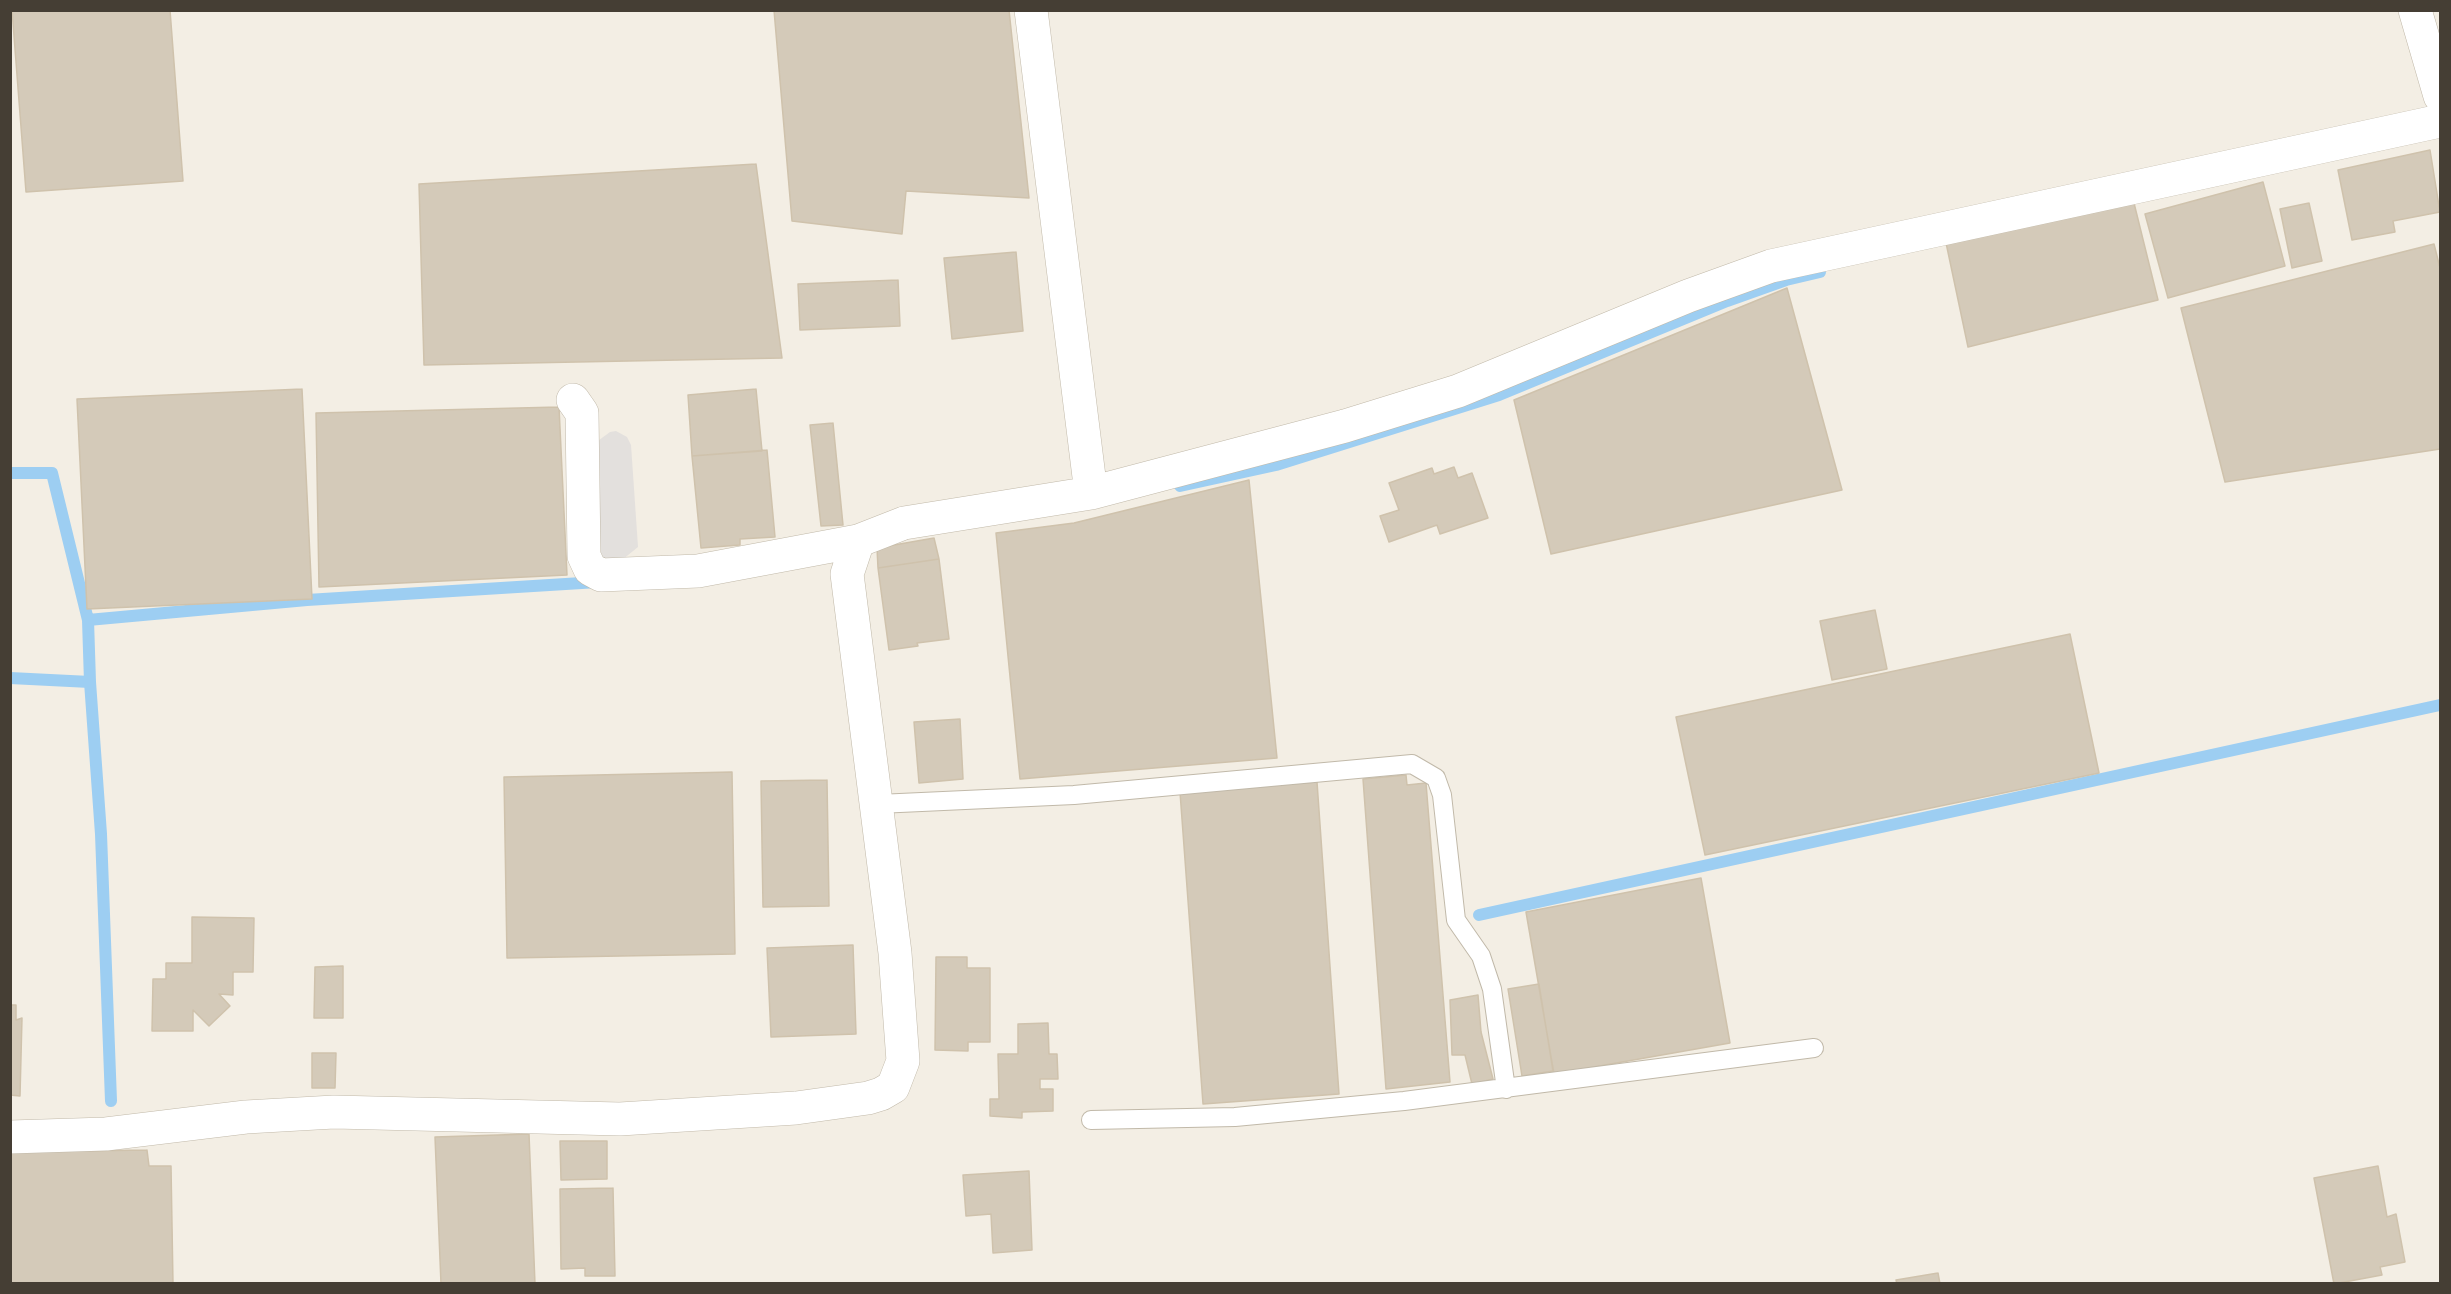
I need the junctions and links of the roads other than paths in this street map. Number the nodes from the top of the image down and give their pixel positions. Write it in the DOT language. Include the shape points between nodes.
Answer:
graph roads {
  1 [pos="1031,10"];
  2 [pos="2415,10"];
  3 [pos="2440,96"];
  4 [pos="2440,121"];
  5 [pos="573,400"];
  6 [pos="1091,492"];
  7 [pos="858,541"];
  8 [pos="878,804"];
  9 [pos="1814,1048"];
  10 [pos="1506,1089"];
  11 [pos="1091,1120"];
  12 [pos="10,1137"];
  1 -- 6 [label="street"];
  2 -- 3 [label="street"];
  4 -- 6 [label="street" via="1771,266 1458,391 1345,426"];
  5 -- 7 [label="street" via="582,413 584,556 590,569 601,575 698,571"];
  6 -- 7 [label="street" via="904,523"];
  7 -- 8 [label="street" via="847,574"];
  8 -- 10 [label="lane" via="1074,795 1412,764 1436,778 1442,795 1456,920 1481,956 1492,988"];
  8 -- 12 [label="street" via="903,1061 893,1087 881,1094 796,1108 620,1119 334,1112 246,1117 106,1134"];
  9 -- 10 [label="lane"];
  10 -- 11 [label="lane" via="1235,1117"];
}
